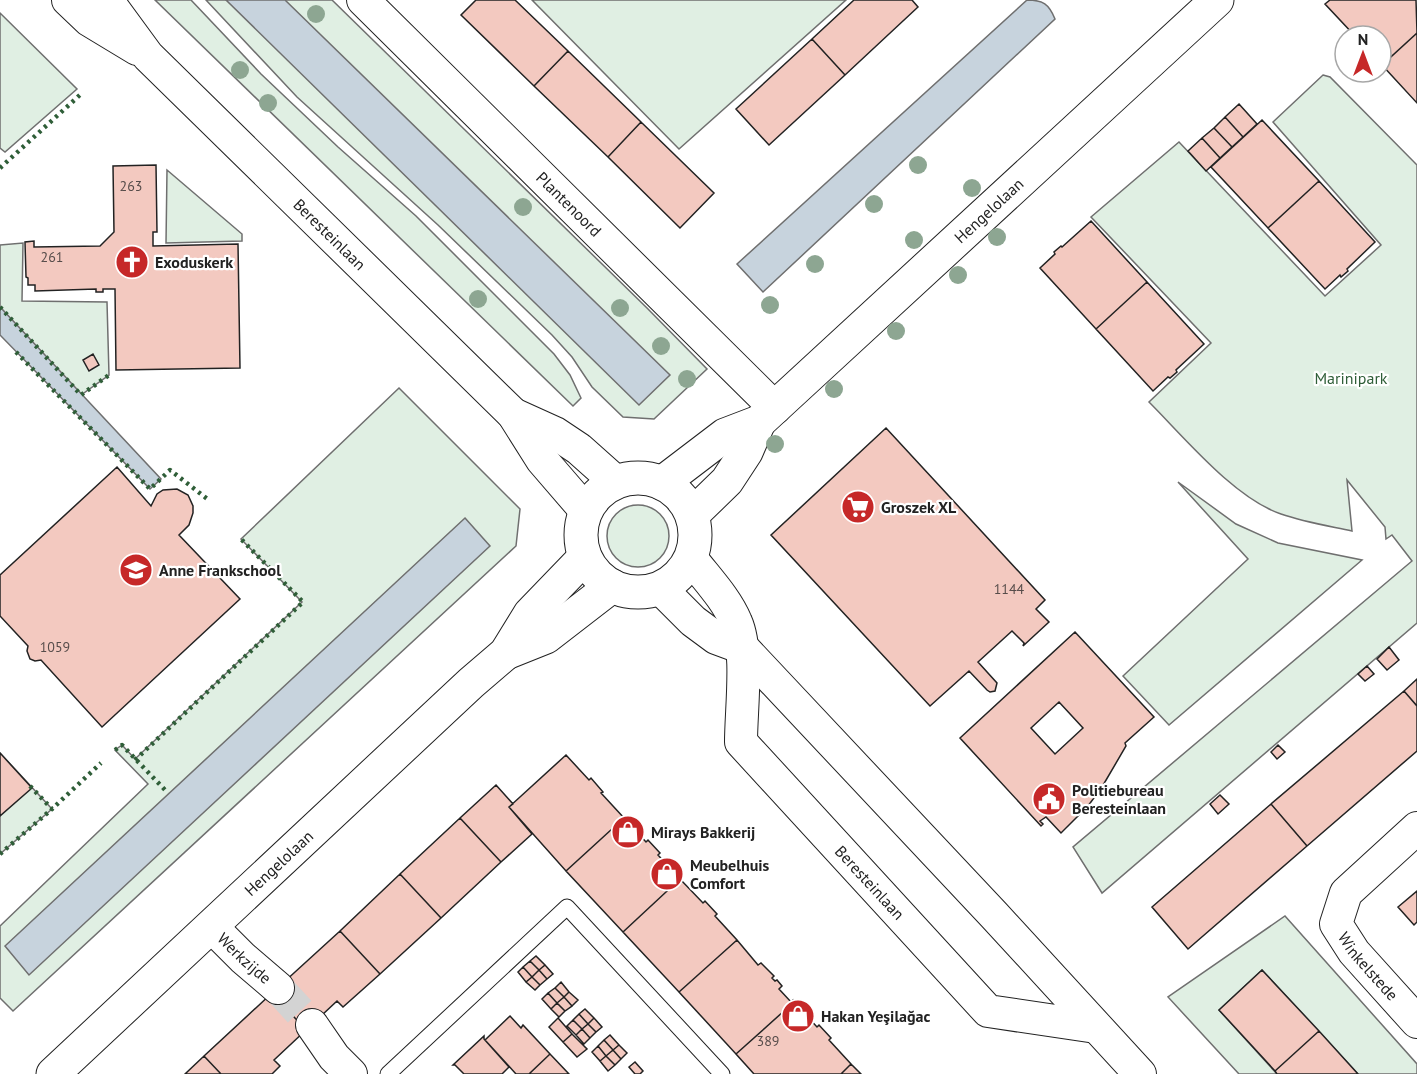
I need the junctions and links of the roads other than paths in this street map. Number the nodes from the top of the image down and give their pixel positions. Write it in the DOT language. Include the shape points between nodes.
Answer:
graph roads {
  1 [pos="68,0"];
  2 [pos="107,0"];
  3 [pos="363,0"];
  4 [pos="1203,4"];
  5 [pos="148,56"];
  6 [pos="513,414"];
  7 [pos="767,415"];
  8 [pos="616,482"];
  9 [pos="662,483"];
  10 [pos="586,512"];
  11 [pos="692,515"];
  12 [pos="585,557"];
  13 [pos="690,558"];
  14 [pos="612,586"];
  15 [pos="660,588"];
  16 [pos="742,648"];
  17 [pos="506,653"];
  18 [pos="1417,828"];
  19 [pos="212,927"];
  20 [pos="278,988"];
  21 [pos="1417,1022"];
  22 [pos="312,1025"];
  23 [pos="1096,1027"];
  24 [pos="1136,1073"];
  25 [pos="53,1074"];
  26 [pos="351,1074"];
  27 [pos="388,1074"];
  28 [pos="722,1074"];
  1 -- 5 [label="street, Beresteinlaan" via="89,20"];
  2 -- 5 [label="street, Beresteinlaan"];
  3 -- 7 [label="street, Plantenoord"];
  4 -- 7 [label="street, Hengelolaan"];
  5 -- 6 [label="street, Beresteinlaan"];
  6 -- 8 [label="street, Beresteinlaan" via="555,433"];
  6 -- 10 [label="street, Beresteinlaan" via="542,460"];
  7 -- 9 [label="street, Hengelolaan" via="725,435"];
  7 -- 11 [label="street, Hengelolaan" via="727,481"];
  8 -- 9 [label="street" via="640,478"];
  8 -- 10 [label="street" via="598,493"];
  9 -- 11 [label="street" via="680,496"];
  10 -- 12 [label="street" via="581,530"];
  11 -- 13 [label="street" via="695,541"];
  12 -- 14 [label="street"];
  12 -- 17 [label="street, Hengelolaan" via="530,614"];
  13 -- 15 [label="street" via="678,576"];
  13 -- 16 [label="street, Beresteinlaan" via="732,614"];
  14 -- 15 [label="street" via="636,592"];
  14 -- 17 [label="street, Hengelolaan" via="546,637"];
  15 -- 16 [label="street, Beresteinlaan" via="716,638"];
  16 -- 23 [label="street, Beresteinlaan"];
  16 -- 23 [label="street, Beresteinlaan" via="741,742 988,1011"];
  17 -- 19 [label="street, Hengelolaan"];
  18 -- 21 [label="street, Winkelstede" via="1346,893 1336,924 1354,952"];
  19 -- 20 [label="street, Werkzijde"];
  19 -- 25 [label="street, Hengelolaan"];
  22 -- 26 [label="street"];
  23 -- 24 [label="street, Beresteinlaan"];
  27 -- 28 [label="lane" via="567,907"];
}
